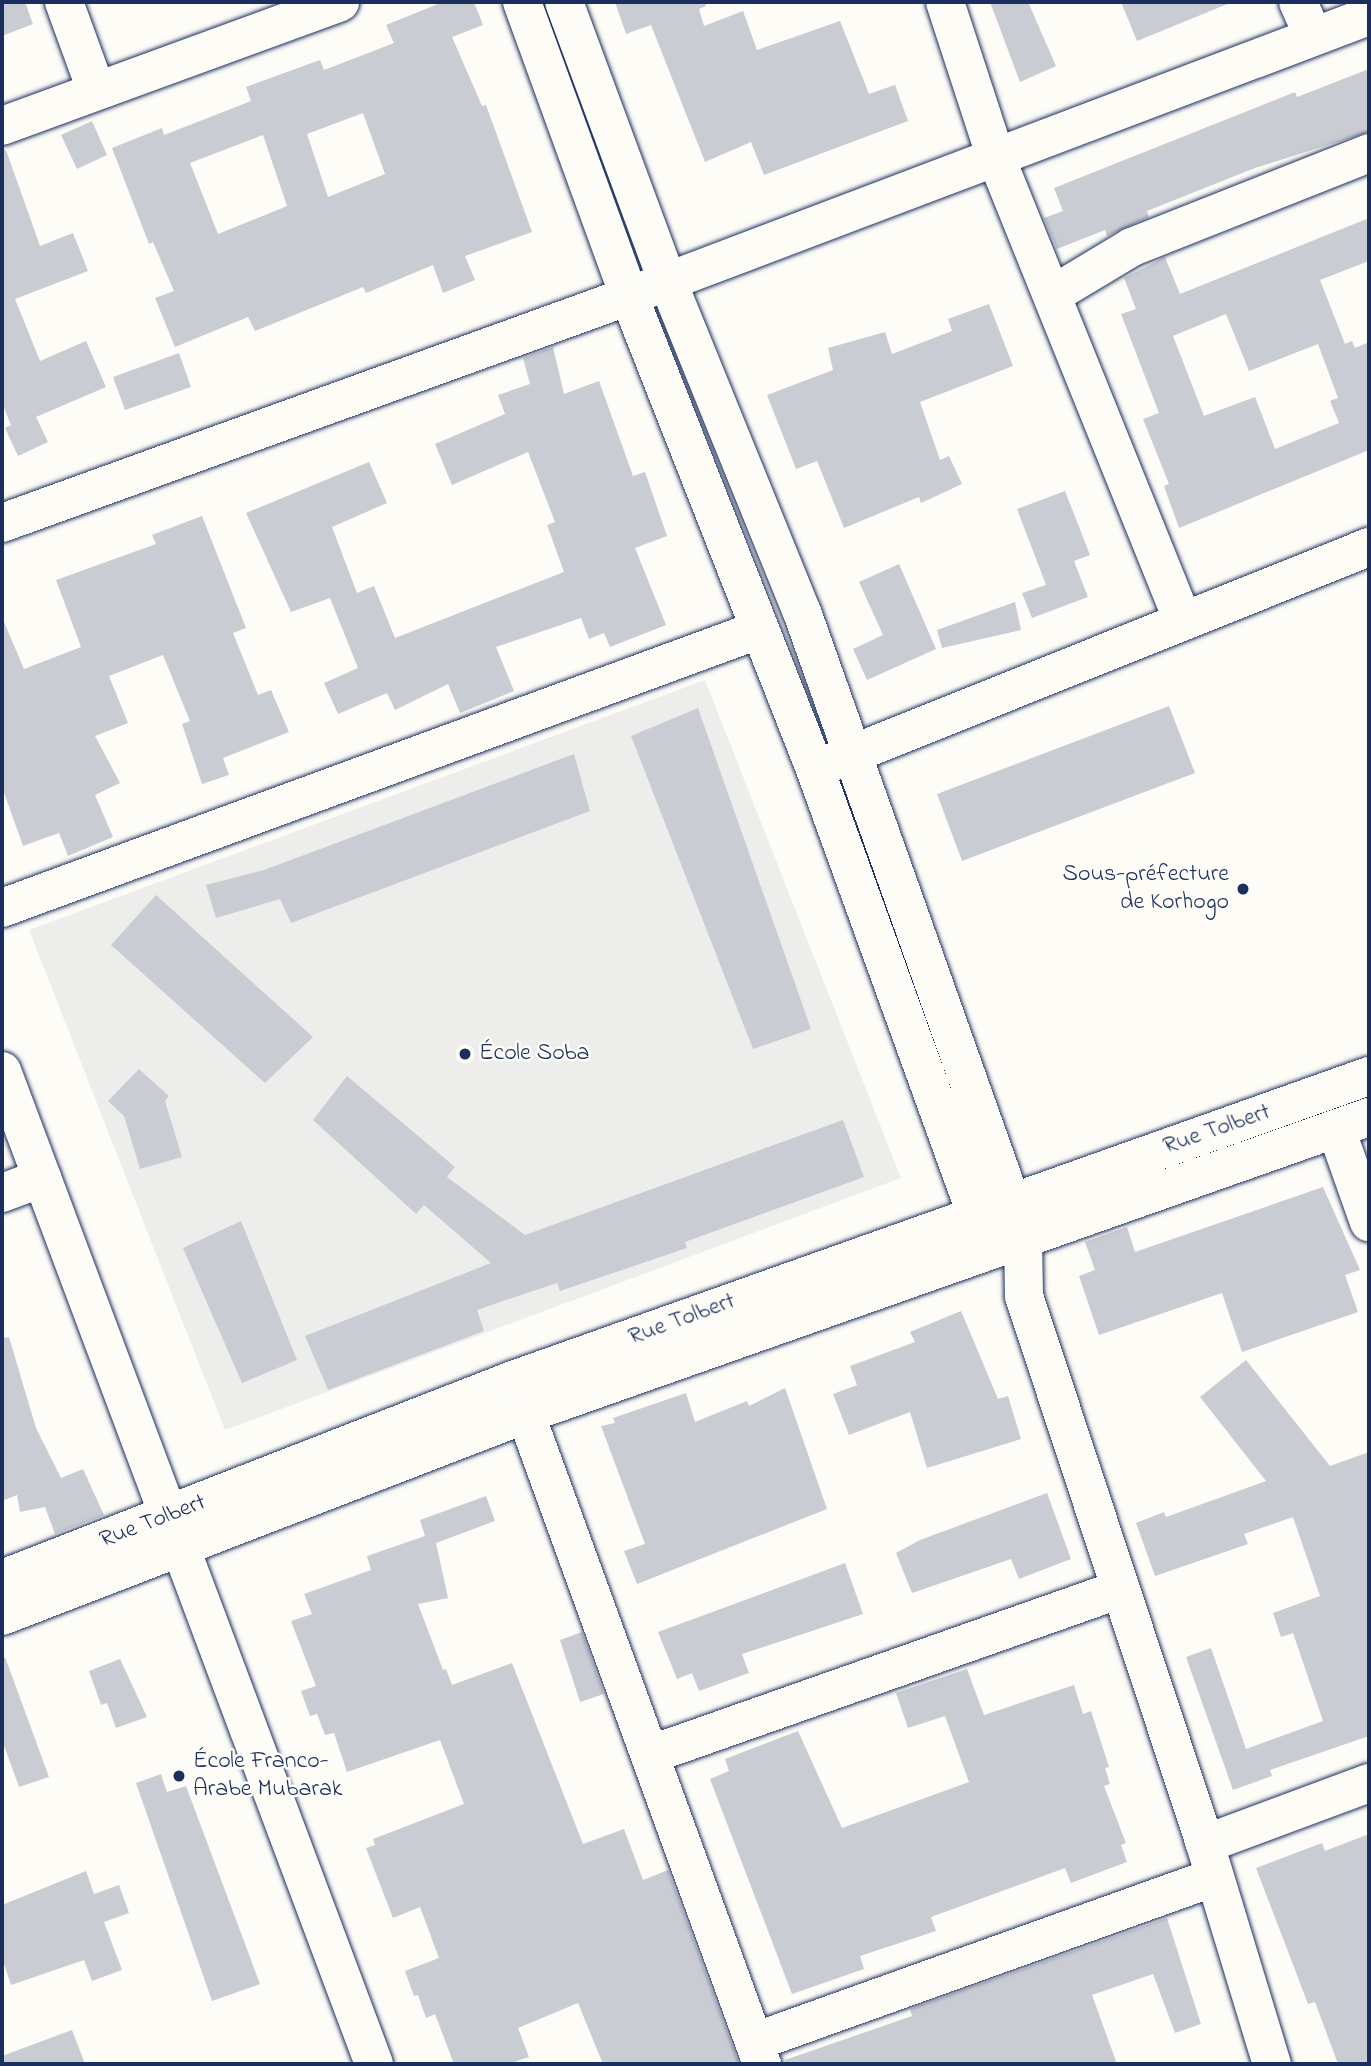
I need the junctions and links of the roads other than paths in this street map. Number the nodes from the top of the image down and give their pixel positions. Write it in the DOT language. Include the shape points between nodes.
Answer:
graph roads {
  1 [pos="64,2"];
  2 [pos="340,2"];
  3 [pos="522,2"];
  4 [pos="564,2"];
  5 [pos="945,2"];
  6 [pos="1369,16"];
  7 [pos="1305,18"];
  8 [pos="96,90"];
  9 [pos="2,126"];
  10 [pos="1369,153"];
  11 [pos="995,155"];
  12 [pos="667,280"];
  13 [pos="1052,295"];
  14 [pos="629,296"];
  15 [pos="2,523"];
  16 [pos="1369,547"];
  17 [pos="1183,621"];
  18 [pos="758,630"];
  19 [pos="854,752"];
  20 [pos="815,769"];
  21 [pos="2,908"];
  22 [pos="2,1071"];
  23 [pos="1369,1076"];
  24 [pos="1352,1123"];
  25 [pos="42,1178"];
  26 [pos="2,1193"];
  27 [pos="1011,1200"];
  28 [pos="974,1215"];
  29 [pos="1369,1222"];
  30 [pos="1006,1244"];
  31 [pos="519,1397"];
  32 [pos="174,1533"];
  33 [pos="2,1580"];
  34 [pos="1119,1590"];
  35 [pos="2,1616"];
  36 [pos="652,1755"];
  37 [pos="1369,1783"];
  38 [pos="1209,1861"];
  39 [pos="758,2053"];
  40 [pos="374,2064"];
  41 [pos="1272,2064"];
  1 -- 8 [label="street"];
  2 -- 8 [label="street"];
  3 -- 14 [label="street"];
  4 -- 12 [label="street"];
  5 -- 11 [label="street"];
  6 -- 7 [label="street"];
  7 -- 11 [label="street"];
  8 -- 9 [label="street"];
  10 -- 13 [label="street" via="1132,247"];
  11 -- 12 [label="street"];
  11 -- 13 [label="street"];
  12 -- 14 [label="street"];
  12 -- 19 [label="street"];
  13 -- 17 [label="street"];
  14 -- 15 [label="street"];
  14 -- 18 [label="street"];
  16 -- 17 [label="street"];
  17 -- 19 [label="street"];
  18 -- 20 [label="street"];
  18 -- 21 [label="street"];
  19 -- 20 [label="street"];
  19 -- 27 [label="street"];
  20 -- 28 [label="street"];
  22 -- 25 [label="street"];
  23 -- 27 [label="street, Rue Tolbert"];
  24 -- 29 [label="street"];
  24 -- 30 [label="street, Rue Tolbert"];
  25 -- 26 [label="street"];
  25 -- 32 [label="street"];
  27 -- 28 [label="street, Rue Tolbert"];
  27 -- 30 [label="street"];
  28 -- 30 [label="street"];
  28 -- 31 [label="street, Rue Tolbert"];
  30 -- 31 [label="street, Rue Tolbert"];
  30 -- 34 [label="street"];
  31 -- 32 [label="street, Rue Tolbert"];
  31 -- 36 [label="street"];
  32 -- 33 [label="street, Rue Tolbert"];
  32 -- 35 [label="street, Rue Tolbert"];
  32 -- 40 [label="street"];
  34 -- 36 [label="street"];
  34 -- 38 [label="street"];
  36 -- 39 [label="street"];
  37 -- 38 [label="street"];
  38 -- 39 [label="street"];
  38 -- 41 [label="street"];
}
